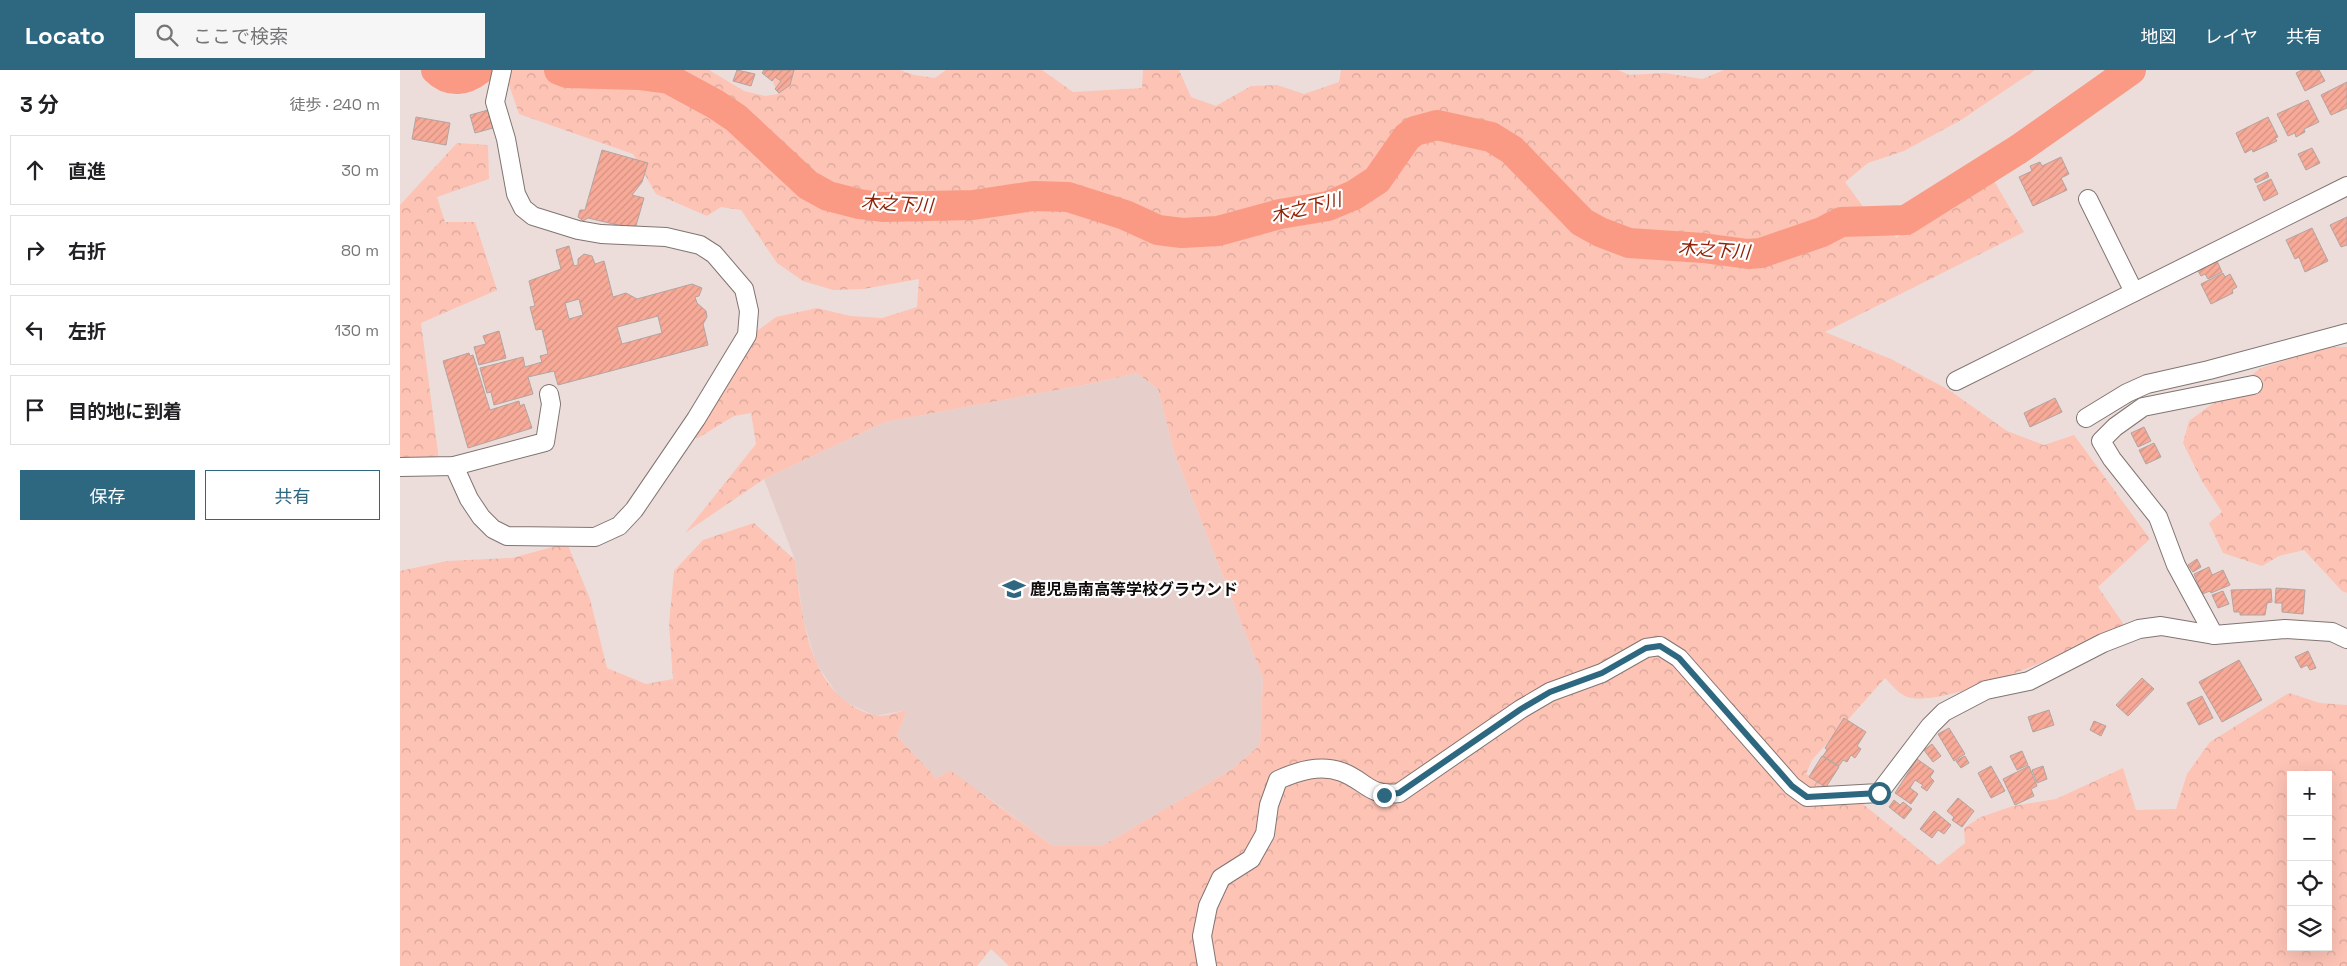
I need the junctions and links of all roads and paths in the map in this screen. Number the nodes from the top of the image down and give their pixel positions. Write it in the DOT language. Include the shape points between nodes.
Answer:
graph roads {
  1 [pos="501,71"];
  2 [pos="2347,186"];
  3 [pos="2088,199"];
  4 [pos="2134,292"];
  5 [pos="2347,333"];
  6 [pos="1956,381"];
  7 [pos="2253,385"];
  8 [pos="549,394"];
  9 [pos="2086,418"];
  10 [pos="454,466"];
  11 [pos="400,467"];
  12 [pos="2214,634"];
  13 [pos="2347,639"];
  14 [pos="1207,966"];
  1 -- 10 [label="street" via="495,102 516,194 523,208 534,216 578,230 666,237 700,245 714,254 744,289 749,311 747,335 696,419 634,510 619,526 595,537 507,536 493,529 469,498"];
  2 -- 4 [label="street"];
  3 -- 4 [label="street"];
  4 -- 6 [label="street"];
  5 -- 9 [label="street" via="2147,384 2127,392"];
  7 -- 12 [label="street" via="2143,407 2114,427 2101,441 2158,517 2176,565"];
  8 -- 10 [label="street" via="551,404 545,442"];
  10 -- 11 [label="street"];
  12 -- 13 [label="street" via="2285,629 2332,632"];
  12 -- 14 [label="street" via="2161,626 2139,629 2103,643 2028,681 1986,690 1944,712 1879,793 1807,797 1792,786 1679,658 1660,646 1646,648 1602,673 1542,696 1399,793 1384,795 1342,772 1318,769 1300,771 1278,780 1269,805 1265,834 1251,860 1221,878 1208,906 1202,936"];
}
